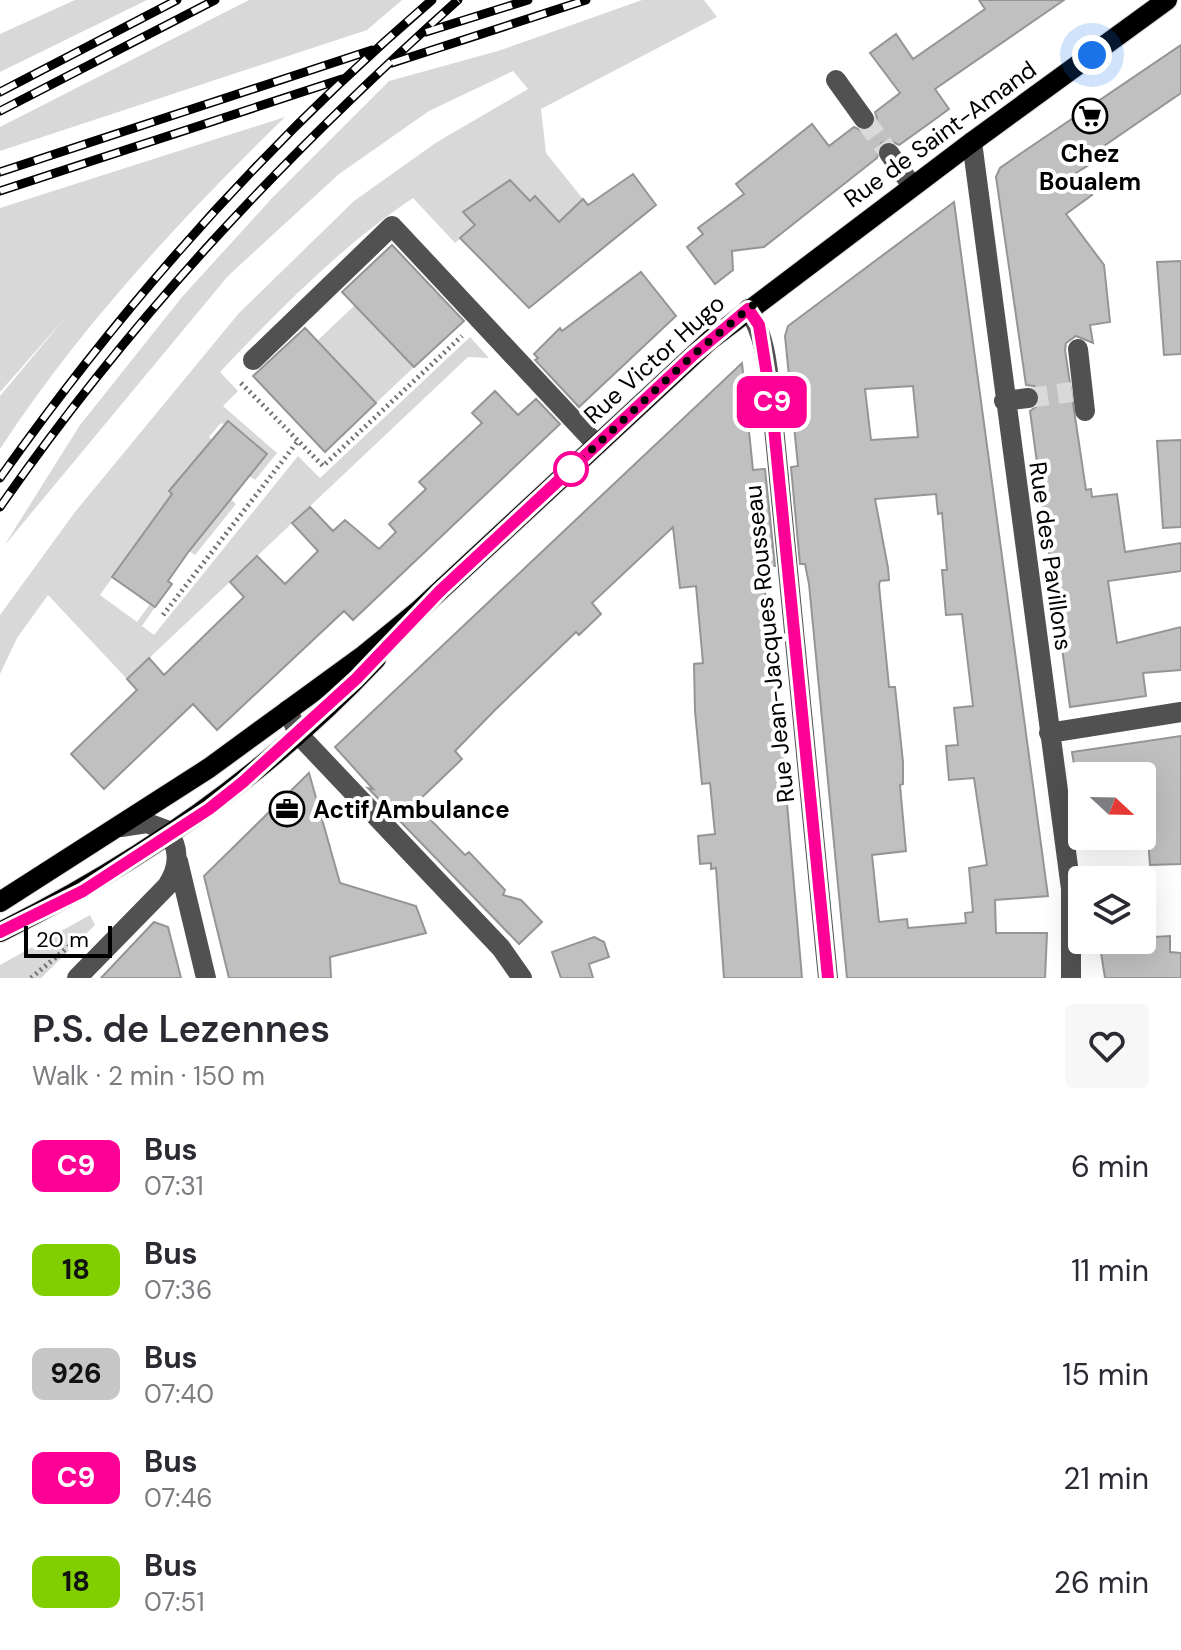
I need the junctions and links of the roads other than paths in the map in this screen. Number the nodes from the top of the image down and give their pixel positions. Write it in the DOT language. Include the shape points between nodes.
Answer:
graph roads {
  1 [pos="1167,1"];
  2 [pos="836,80"];
  3 [pos="864,119"];
  4 [pos="972,142"];
  5 [pos="889,153"];
  6 [pos="912,186"];
  7 [pos="748,309"];
  8 [pos="1078,349"];
  9 [pos="253,360"];
  10 [pos="1028,398"];
  11 [pos="1080,398"];
  12 [pos="1004,401"];
  13 [pos="597,445"];
  14 [pos="418,611"];
  15 [pos="288,710"];
  16 [pos="1181,712"];
  17 [pos="1049,733"];
  18 [pos="298,734"];
  19 [pos="121,827"];
  20 [pos="170,835"];
  21 [pos="178,858"];
  22 [pos="0,902"];
  23 [pos="0,932"];
  24 [pos="77,978"];
  25 [pos="206,978"];
  26 [pos="522,978"];
  27 [pos="828,978"];
  28 [pos="1071,978"];
  1 -- 4 [label="main road, Rue de Saint-Amand"];
  2 -- 3 [label="street"];
  4 -- 6 [label="main road, Rue de Saint-Amand"];
  4 -- 12 [label="street, Rue des Pavillons"];
  5 -- 6 [label="street"];
  6 -- 7 [label="main road, Rue de Saint-Amand"];
  7 -- 13 [label="main road, Rue Victor Hugo"];
  7 -- 27 [label="street, Rue Jean-Jacques Rousseau" via="761,334 772,407"];
  8 -- 11 [label="street"];
  9 -- 13 [label="street" via="392,226"];
  10 -- 12 [label="street"];
  12 -- 17 [label="street, Rue des Pavillons"];
  13 -- 14 [label="main road, Rue Victor Hugo"];
  14 -- 15 [label="main road, Rue Victor Hugo"];
  14 -- 18 [label="main road, Rue Victor Hugo"];
  15 -- 18 [label="street"];
  15 -- 19 [label="main road, Rue Victor Hugo"];
  16 -- 17 [label="street"];
  17 -- 28 [label="street, Rue des Pavillons" via="1071,889"];
  18 -- 20 [label="main road, Rue Victor Hugo"];
  18 -- 26 [label="street" via="501,948"];
  19 -- 20 [label="street" via="147,823"];
  19 -- 22 [label="main road, Rue Victor Hugo"];
  20 -- 21 [label="street"];
  20 -- 23 [label="main road, Rue Victor Hugo" via="83,891"];
  21 -- 24 [label="street" via="167,886"];
  21 -- 25 [label="street"];
}
